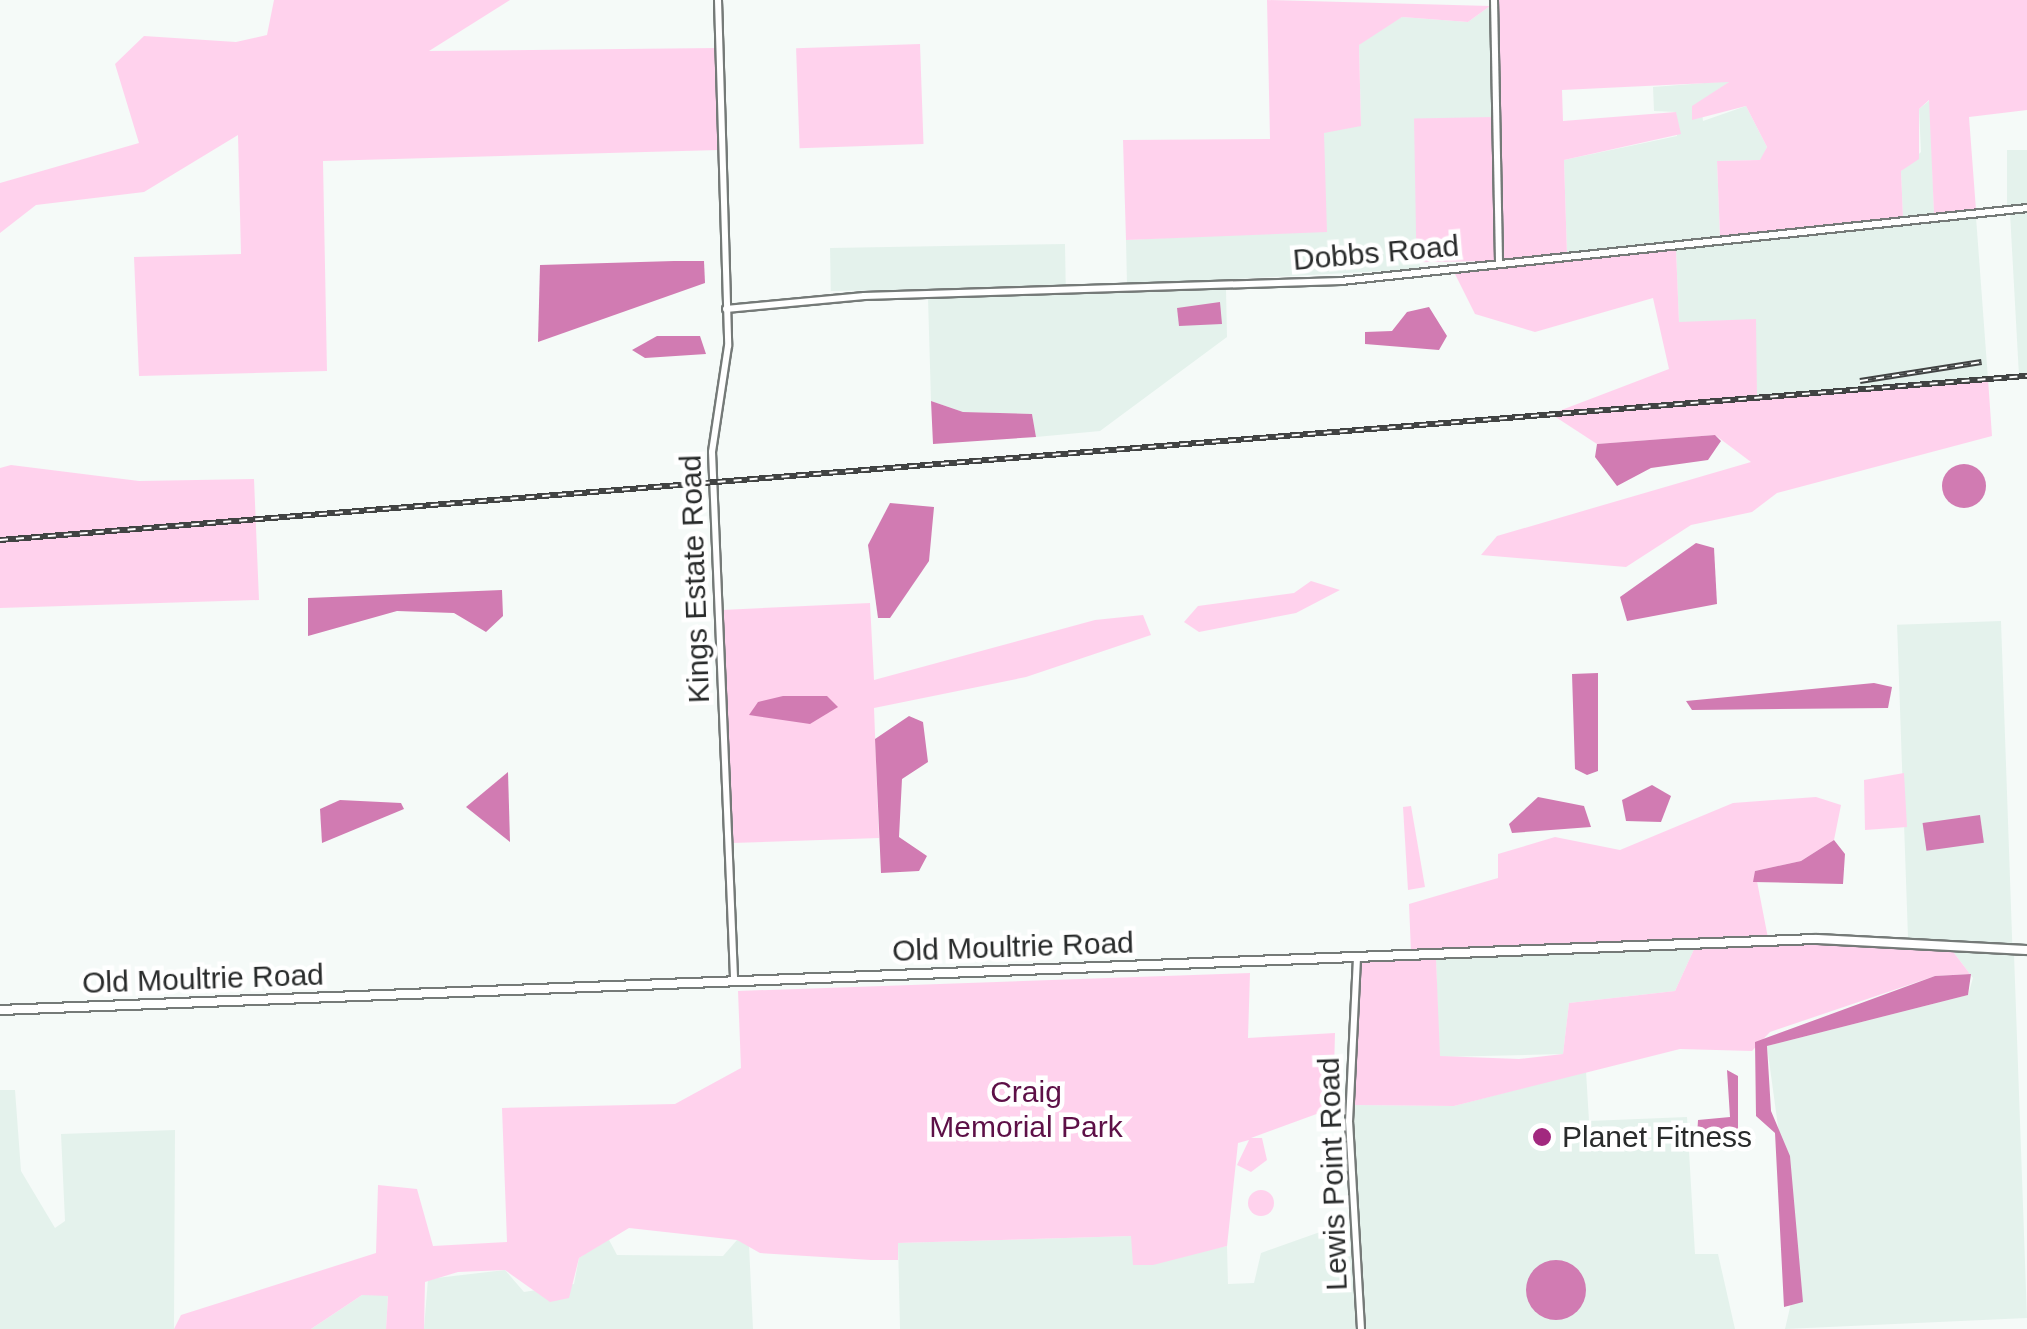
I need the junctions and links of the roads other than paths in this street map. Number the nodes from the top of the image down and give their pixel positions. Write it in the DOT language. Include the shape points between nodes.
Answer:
graph roads {
  1 [pos="718,0"];
  2 [pos="1494,0"];
  3 [pos="2027,208"];
  4 [pos="1500,264"];
  5 [pos="726,309"];
  6 [pos="2027,950"];
  7 [pos="1357,958"];
  8 [pos="734,978"];
  9 [pos="0,1010"];
  10 [pos="1361,1329"];
  1 -- 5 [label="street, Kings Estate Road"];
  2 -- 4 [label="street"];
  3 -- 4 [label="street, Dobbs Road"];
  4 -- 5 [label="street, Dobbs Road" via="1305,283 864,296"];
  5 -- 8 [label="street, Kings Estate Road" via="712,452"];
  6 -- 7 [label="main road, Old Moultrie Road" via="1846,938"];
  7 -- 8 [label="main road, Old Moultrie Road"];
  7 -- 10 [label="street, Lewis Point Road" via="1348,1121"];
  8 -- 9 [label="main road, Old Moultrie Road"];
}
